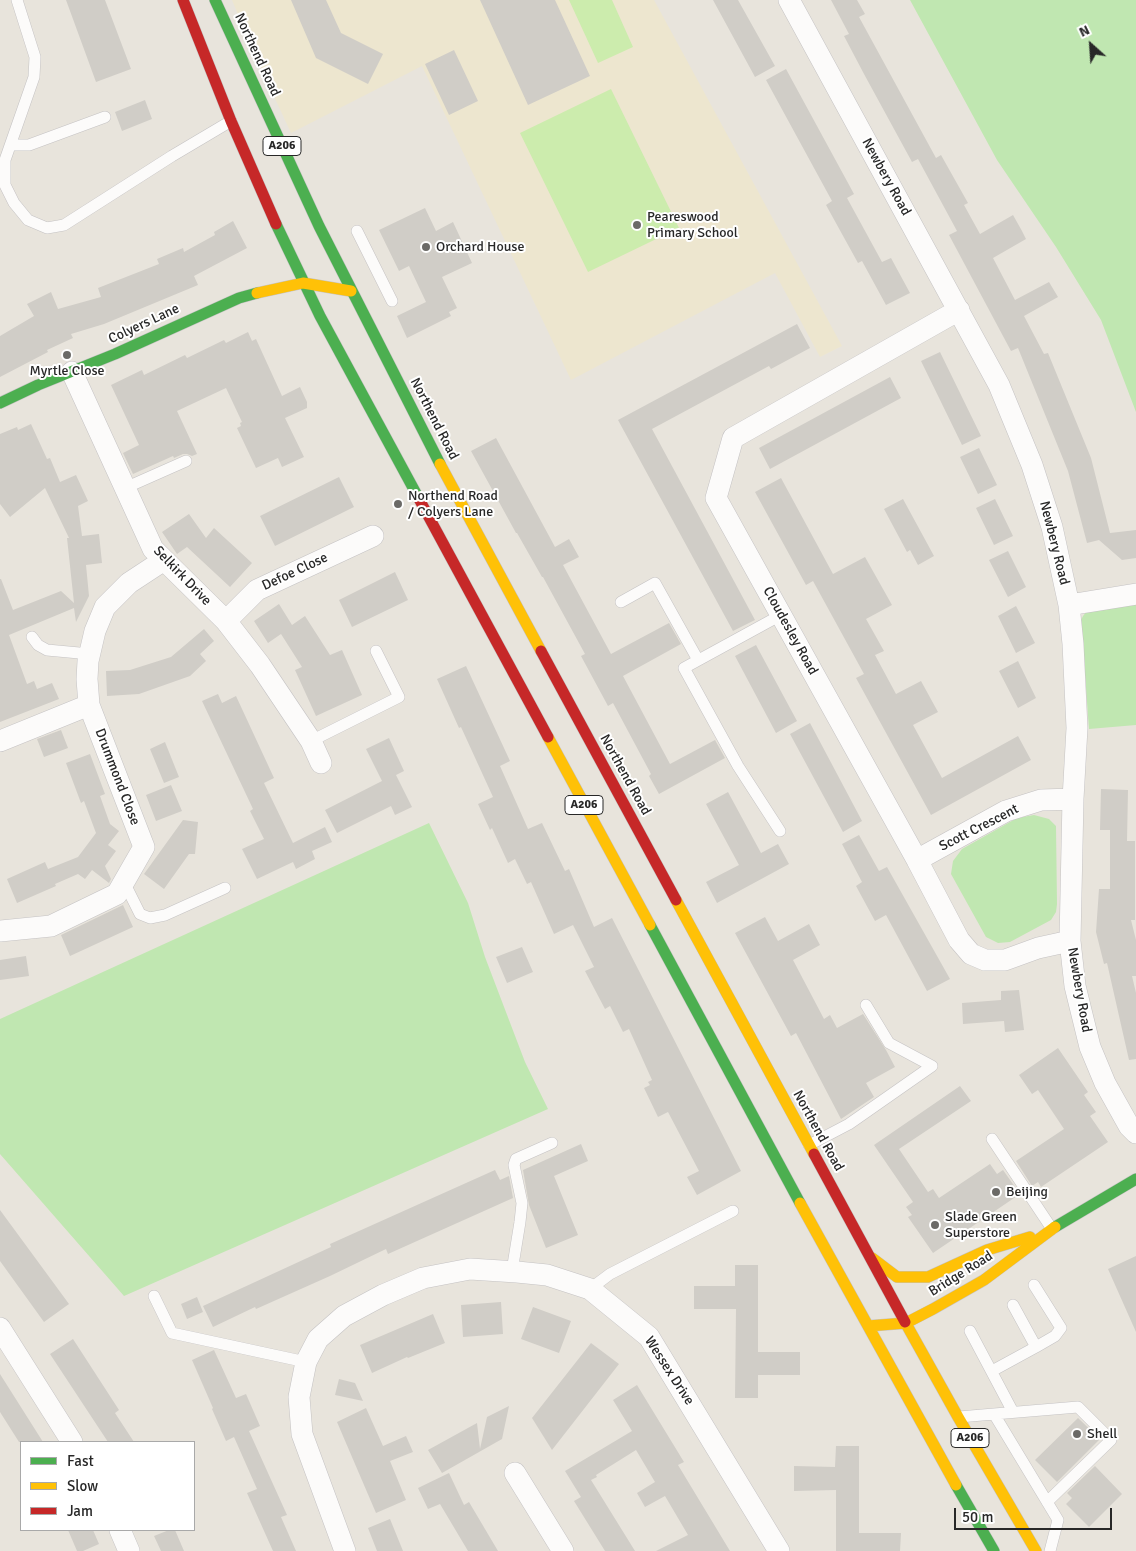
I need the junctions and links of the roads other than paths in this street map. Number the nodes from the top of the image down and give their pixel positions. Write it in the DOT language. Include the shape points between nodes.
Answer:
graph roads {
  1 [pos="17,0"];
  2 [pos="183,0"];
  3 [pos="215,0"];
  4 [pos="789,0"];
  5 [pos="105,117"];
  6 [pos="231,121"];
  7 [pos="10,145"];
  8 [pos="358,231"];
  9 [pos="303,283"];
  10 [pos="351,291"];
  11 [pos="392,301"];
  12 [pos="958,310"];
  13 [pos="72,372"];
  14 [pos="0,403"];
  15 [pos="186,462"];
  16 [pos="125,488"];
  17 [pos="373,536"];
  18 [pos="164,560"];
  19 [pos="1136,594"];
  20 [pos="621,602"];
  21 [pos="1069,605"];
  22 [pos="782,615"];
  23 [pos="226,621"];
  24 [pos="32,637"];
  25 [pos="376,651"];
  26 [pos="90,654"];
  27 [pos="698,660"];
  28 [pos="89,705"];
  29 [pos="0,741"];
  30 [pos="311,741"];
  31 [pos="322,763"];
  32 [pos="1073,799"];
  33 [pos="780,831"];
  34 [pos="916,860"];
  35 [pos="124,882"];
  36 [pos="225,888"];
  37 [pos="0,931"];
  38 [pos="1070,941"];
  39 [pos="866,1006"];
  40 [pos="1136,1133"];
  41 [pos="992,1139"];
  42 [pos="552,1143"];
  43 [pos="809,1145"];
  44 [pos="1133,1187"];
  45 [pos="733,1211"];
  46 [pos="1052,1229"];
  47 [pos="872,1258"];
  48 [pos="512,1271"];
  49 [pos="1034,1285"];
  50 [pos="590,1289"];
  51 [pos="154,1296"];
  52 [pos="1013,1305"];
  53 [pos="906,1323"];
  54 [pos="868,1326"];
  55 [pos="0,1328"];
  56 [pos="970,1331"];
  57 [pos="1036,1347"];
  58 [pos="306,1362"];
  59 [pos="992,1371"];
  60 [pos="1013,1412"];
  61 [pos="994,1414"];
  62 [pos="958,1417"];
  63 [pos="71,1441"];
  64 [pos="515,1473"];
  65 [pos="1047,1502"];
  66 [pos="120,1531"];
  67 [pos="129,1551"];
  68 [pos="345,1551"];
  69 [pos="563,1551"];
  70 [pos="779,1551"];
  71 [pos="994,1551"];
  72 [pos="1036,1551"];
  73 [pos="1050,1551"];
  1 -- 7 [label="lane" via="35,57 34,77"];
  2 -- 6 [label="main road, A206"];
  3 -- 10 [label="main road, Northend Road / A206"];
  4 -- 12 [label="street, Newbery Road"];
  5 -- 7 [label="lane" via="29,146"];
  6 -- 7 [label="lane" via="64,225 47,228 28,220 5,185 5,160"];
  6 -- 9 [label="main road, A206"];
  8 -- 11 [label="lane"];
  9 -- 10 [label="main road"];
  9 -- 13 [label="main road, Colyers Lane" via="240,298"];
  9 -- 54 [label="main road, A206"];
  10 -- 43 [label="main road, Northend Road / A206" via="463,508"];
  12 -- 21 [label="street, Newbery Road" via="999,386 1032,465 1052,527"];
  12 -- 22 [label="street, Cloudesley Road" via="733,438 716,498"];
  13 -- 14 [label="main road, Colyers Lane"];
  13 -- 16 [label="street, Selkirk Drive"];
  15 -- 16 [label="lane"];
  16 -- 18 [label="street, Selkirk Drive" via="153,549"];
  17 -- 23 [label="street, Defoe Close" via="257,590"];
  18 -- 23 [label="street, Selkirk Drive"];
  18 -- 26 [label="street, Drummond Close" via="129,583 105,607"];
  19 -- 21 [label="street"];
  20 -- 27 [label="lane" via="655,583"];
  21 -- 32 [label="street, Newbery Road" via="1077,728"];
  22 -- 27 [label="lane"];
  22 -- 34 [label="street, Cloudesley Road"];
  23 -- 30 [label="street, Selkirk Drive"];
  24 -- 26 [label="lane" via="38,646 47,650"];
  25 -- 30 [label="lane" via="399,697"];
  26 -- 28 [label="street, Drummond Close" via="87,679"];
  27 -- 33 [label="lane" via="684,668 738,766"];
  28 -- 29 [label="street"];
  28 -- 35 [label="street, Drummond Close" via="144,847"];
  30 -- 31 [label="street, Selkirk Drive"];
  32 -- 34 [label="street, Scott Crescent" via="1041,800 1006,812"];
  32 -- 38 [label="street, Newbery Road"];
  34 -- 38 [label="street, Cloudesley Road" via="959,940 970,954 985,960 1005,960"];
  35 -- 36 [label="lane" via="140,914 150,918 165,915"];
  35 -- 37 [label="street, Drummond Close" via="117,894 51,926"];
  38 -- 40 [label="street, Newbery Road" via="1075,986 1090,1047 1105,1084"];
  39 -- 43 [label="lane" via="889,1043 932,1066 849,1124"];
  41 -- 46 [label="lane"];
  42 -- 48 [label="lane" via="516,1159 514,1165 522,1203"];
  43 -- 47 [label="main road, Northend Road / A206"];
  44 -- 46 [label="main road, Bridge Road"];
  45 -- 50 [label="lane" via="610,1274"];
  46 -- 47 [label="main road, Bridge Road" via="987,1250 928,1277 897,1277"];
  46 -- 53 [label="main road, Bridge Road" via="984,1280"];
  47 -- 53 [label="main road, Northend Road / A206"];
  48 -- 50 [label="street, Wessex Drive" via="547,1275"];
  48 -- 58 [label="street, Wessex Drive" via="470,1269 423,1278 383,1294 344,1316 318,1339"];
  49 -- 57 [label="lane" via="1060,1328 1055,1336"];
  50 -- 70 [label="street, Wessex Drive" via="649,1337"];
  51 -- 58 [label="lane" via="172,1332"];
  52 -- 57 [label="lane"];
  53 -- 54 [label="main road"];
  53 -- 62 [label="main road, Northend Road / A206"];
  54 -- 71 [label="main road, A206"];
  55 -- 63 [label="street"];
  56 -- 59 [label="lane"];
  57 -- 59 [label="lane"];
  58 -- 68 [label="street, Wessex Drive" via="299,1396 302,1434"];
  59 -- 60 [label="lane"];
  60 -- 61 [label="lane"];
  60 -- 65 [label="lane" via="1078,1407 1111,1440"];
  61 -- 62 [label="lane"];
  61 -- 65 [label="lane"];
  62 -- 72 [label="main road, Northend Road / A206"];
  64 -- 69 [label="street"];
  65 -- 73 [label="lane" via="1058,1520"];
  66 -- 67 [label="street"];
}
